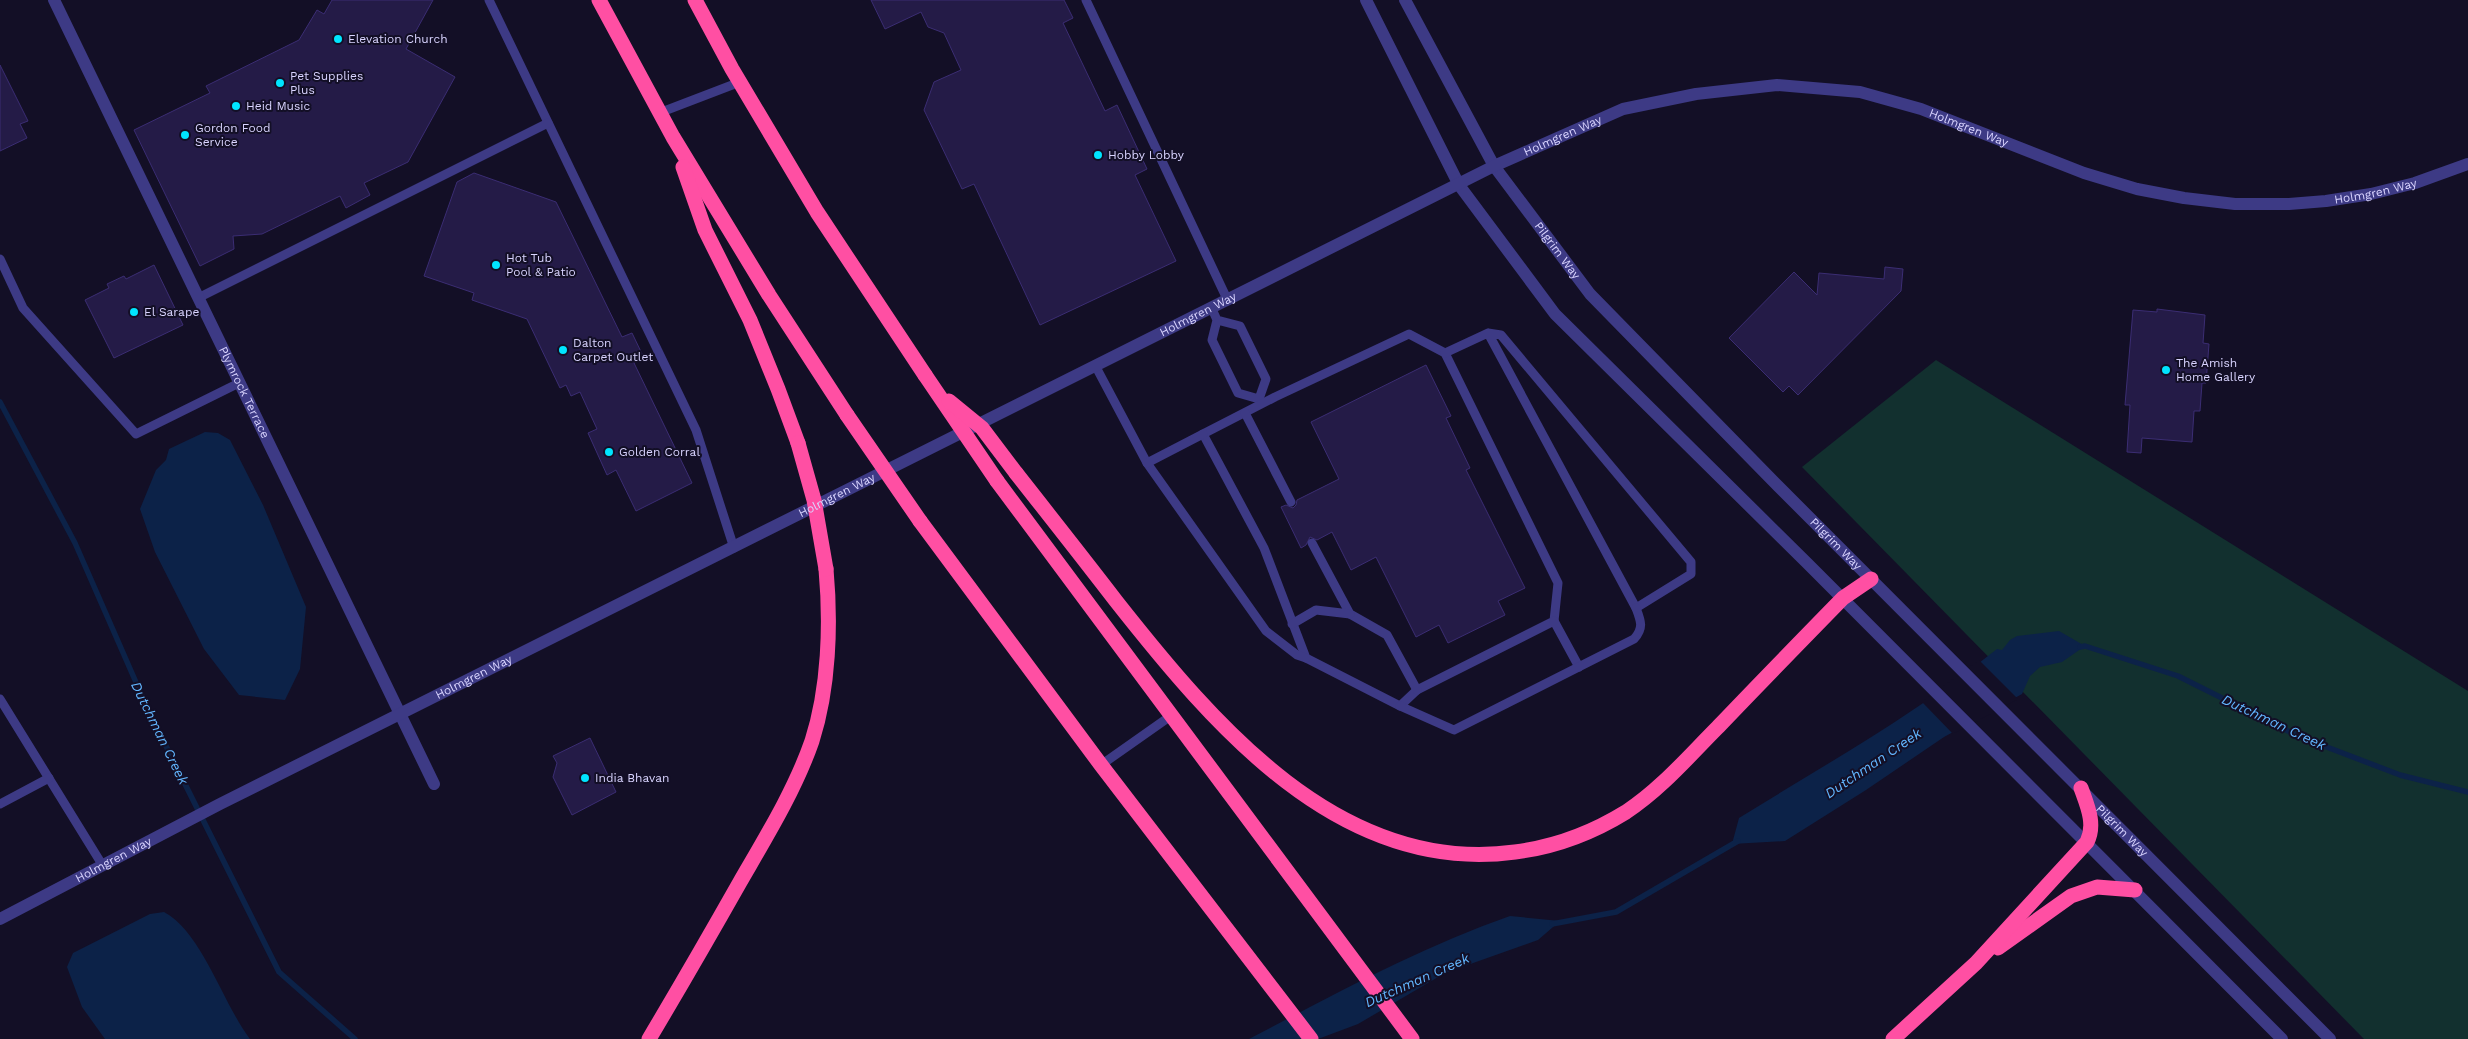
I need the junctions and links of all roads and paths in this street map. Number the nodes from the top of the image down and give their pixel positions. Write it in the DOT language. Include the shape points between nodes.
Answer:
graph roads {
  1 [pos="54,0"];
  2 [pos="488,0"];
  3 [pos="599,0"];
  4 [pos="695,0"];
  5 [pos="1086,0"];
  6 [pos="1366,0"];
  7 [pos="1405,0"];
  8 [pos="740,82"];
  9 [pos="660,114"];
  10 [pos="548,122"];
  11 [pos="672,137"];
  12 [pos="2468,164"];
  13 [pos="1494,166"];
  14 [pos="1459,185"];
  15 [pos="0,258"];
  16 [pos="198,298"];
  17 [pos="1228,301"];
  18 [pos="1215,314"];
  19 [pos="1488,333"];
  20 [pos="1446,353"];
  21 [pos="1096,367"];
  22 [pos="239,383"];
  23 [pos="935,390"];
  24 [pos="1245,412"];
  25 [pos="1203,434"];
  26 [pos="1147,463"];
  27 [pos="1291,502"];
  28 [pos="1312,543"];
  29 [pos="734,548"];
  30 [pos="1871,579"];
  31 [pos="1843,598"];
  32 [pos="1636,608"];
  33 [pos="1350,614"];
  34 [pos="1554,621"];
  35 [pos="1292,624"];
  36 [pos="1306,658"];
  37 [pos="1579,667"];
  38 [pos="1417,690"];
  39 [pos="0,699"];
  40 [pos="1400,706"];
  41 [pos="399,715"];
  42 [pos="1172,715"];
  43 [pos="1101,765"];
  44 [pos="49,778"];
  45 [pos="434,784"];
  46 [pos="2081,788"];
  47 [pos="0,804"];
  48 [pos="2087,842"];
  49 [pos="103,866"];
  50 [pos="2135,890"];
  51 [pos="0,919"];
  52 [pos="1976,963"];
  53 [pos="649,1039"];
  54 [pos="1311,1039"];
  55 [pos="1412,1039"];
  56 [pos="1893,1039"];
  57 [pos="2282,1039"];
  58 [pos="2330,1039"];
  1 -- 16 [label="street, Plymrock Terrace"];
  2 -- 10 [label="lane"];
  3 -- 9 [label="highway"];
  4 -- 8 [label="highway"];
  5 -- 17 [label="lane"];
  6 -- 14 [label="street"];
  7 -- 13 [label="street, Pilgrim Way"];
  8 -- 9 [label="lane"];
  8 -- 23 [label="highway, bridge" via="817,212"];
  9 -- 11 [label="highway"];
  10 -- 16 [label="lane"];
  10 -- 29 [label="lane" via="696,430"];
  11 -- 43 [label="highway, bridge" via="847,415 920,521"];
  11 -- 53 [label="highway, bridge" via="705,230 750,320 798,443 814,500 830,608 827,654 812,740 798,774 767,837"];
  12 -- 13 [label="street, Holmgren Way" via="2371,194 2289,204 2235,204 2136,189 2084,173 1921,109 1860,92 1777,85 1696,94 1623,109"];
  13 -- 14 [label="street, Holmgren Way"];
  13 -- 30 [label="street, Pilgrim Way" via="1590,294"];
  14 -- 17 [label="street, Holmgren Way"];
  14 -- 31 [label="street" via="1555,314"];
  15 -- 22 [label="lane" via="23,308 136,434"];
  16 -- 22 [label="street, Plymrock Terrace"];
  17 -- 18 [label="street, Holmgren Way"];
  18 -- 18 [label="lane" via="1212,340 1238,393 1259,399 1266,379 1240,326"];
  18 -- 21 [label="street, Holmgren Way"];
  19 -- 20 [label="lane"];
  19 -- 32 [label="lane"];
  19 -- 32 [label="lane" via="1501,335 1692,562 1691,574"];
  20 -- 24 [label="lane" via="1409,334"];
  20 -- 34 [label="lane" via="1558,583"];
  21 -- 26 [label="lane"];
  21 -- 29 [label="street, Holmgren Way"];
  22 -- 41 [label="street, Plymrock Terrace"];
  23 -- 31 [label="highway, bridge" via="982,428 1172,672 1223,727 1279,776 1328,810 1408,846 1484,856 1534,849 1580,836 1625,812 1663,783"];
  23 -- 42 [label="highway, bridge" via="997,481"];
  24 -- 25 [label="lane"];
  24 -- 27 [label="lane"];
  25 -- 26 [label="lane"];
  25 -- 35 [label="lane" via="1264,548"];
  26 -- 36 [label="lane" via="1266,631 1297,655"];
  28 -- 33 [label="lane"];
  29 -- 41 [label="street, Holmgren Way"];
  30 -- 31 [label="highway"];
  30 -- 46 [label="street, Pilgrim Way"];
  31 -- 48 [label="street"];
  32 -- 37 [label="lane" via="1642,623 1641,632 1634,640"];
  33 -- 35 [label="lane" via="1316,610"];
  33 -- 38 [label="lane" via="1387,635"];
  34 -- 37 [label="lane"];
  34 -- 38 [label="lane"];
  35 -- 36 [label="lane"];
  36 -- 40 [label="lane"];
  37 -- 40 [label="lane" via="1454,730"];
  38 -- 40 [label="lane"];
  39 -- 44 [label="lane"];
  41 -- 45 [label="street, Plymrock Terrace"];
  41 -- 49 [label="street, Holmgren Way"];
  42 -- 43 [label="lane"];
  42 -- 55 [label="highway"];
  43 -- 54 [label="highway"];
  44 -- 47 [label="lane"];
  44 -- 49 [label="lane"];
  46 -- 48 [label="highway" via="2090,814 2091,834"];
  46 -- 58 [label="street, Pilgrim Way"];
  48 -- 50 [label="street"];
  48 -- 52 [label="highway"];
  49 -- 51 [label="street, Holmgren Way"];
  50 -- 52 [label="highway" via="2097,887 2071,896"];
  50 -- 57 [label="street"];
  52 -- 56 [label="highway"];
}
